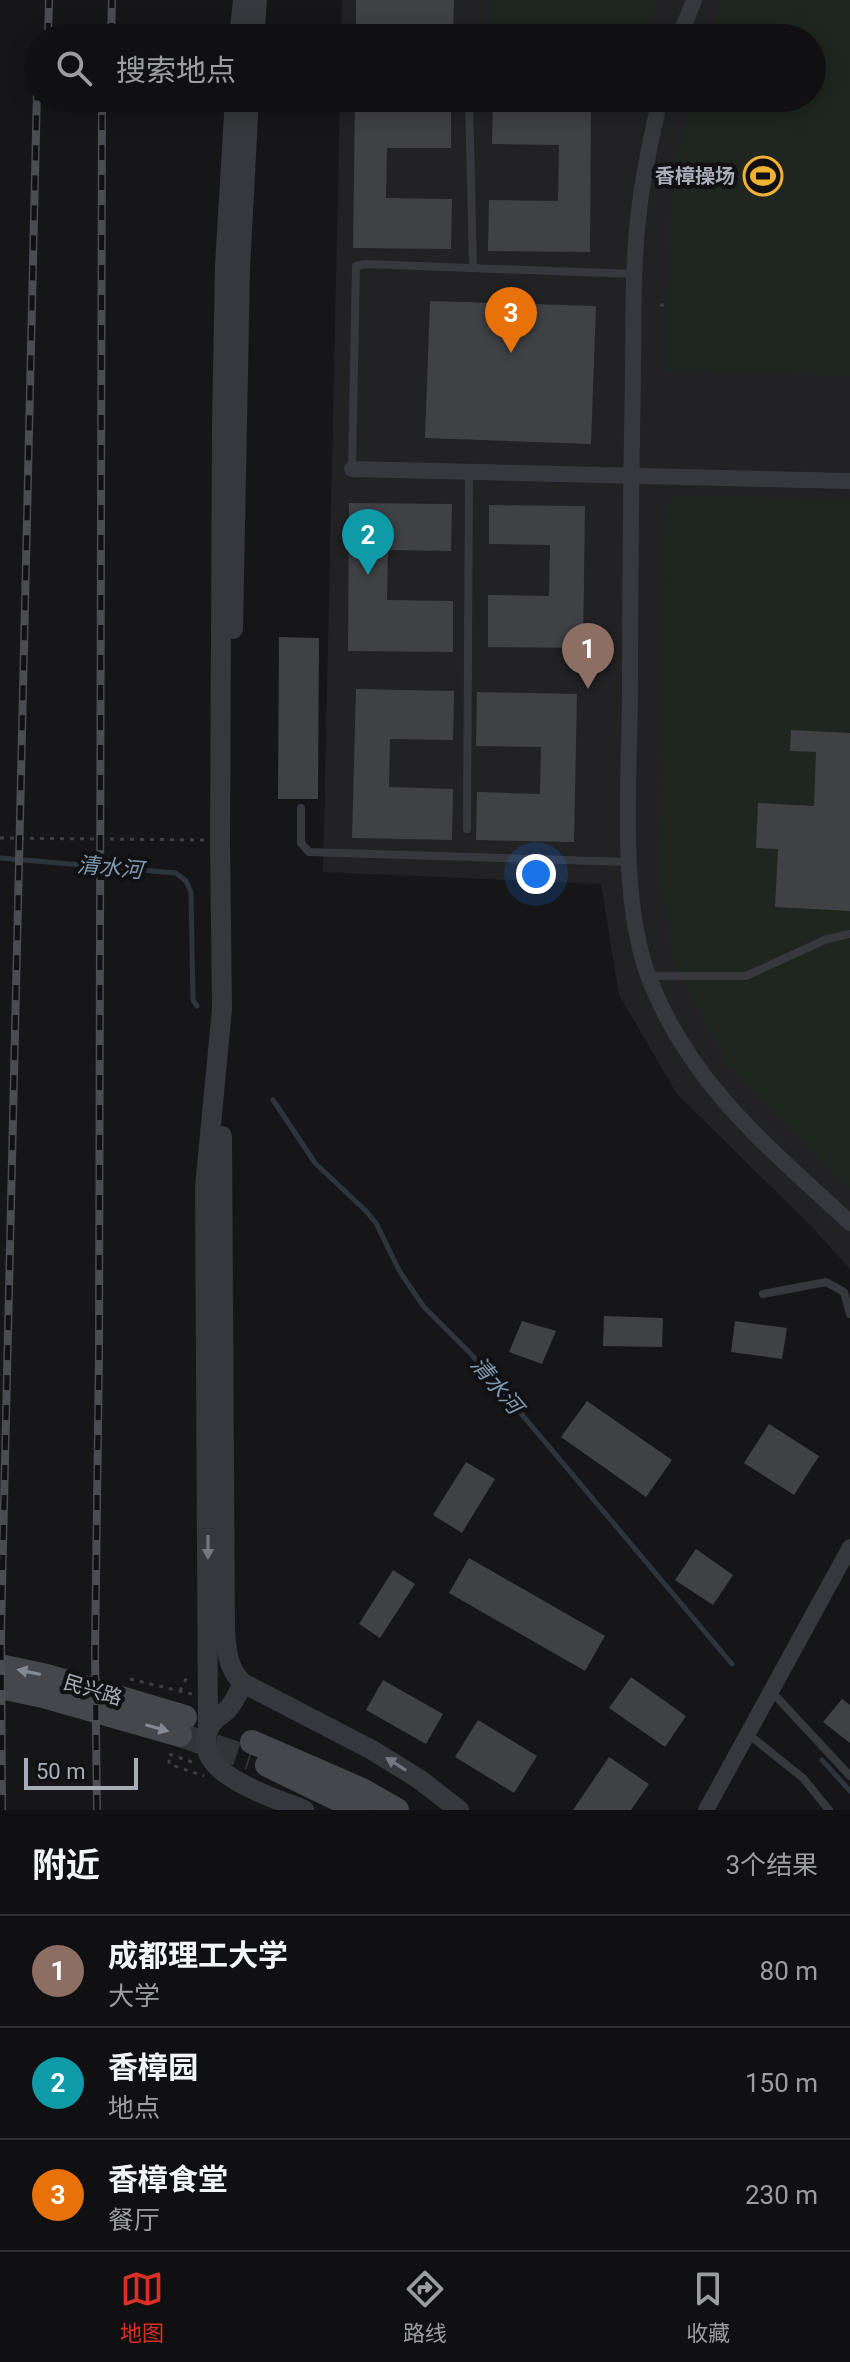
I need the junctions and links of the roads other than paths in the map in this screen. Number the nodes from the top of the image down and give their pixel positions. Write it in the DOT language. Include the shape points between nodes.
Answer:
graph roads {
  1 [pos="243,0"];
  2 [pos="257,0"];
  3 [pos="694,0"];
  4 [pos="240,24"];
  5 [pos="255,24"];
  6 [pos="685,24"];
  7 [pos="234,112"];
  8 [pos="248,112"];
  9 [pos="469,112"];
  10 [pos="657,112"];
  11 [pos="473,267"];
  12 [pos="635,274"];
  13 [pos="352,469"];
  14 [pos="469,471"];
  15 [pos="631,475"];
  16 [pos="850,481"];
  17 [pos="301,808"];
  18 [pos="467,829"];
  19 [pos="629,862"];
  20 [pos="850,934"];
  21 [pos="648,976"];
  22 [pos="850,1223"];
  23 [pos="763,1294"];
  24 [pos="850,1314"];
  25 [pos="850,1547"];
  26 [pos="0,1666"];
  27 [pos="243,1683"];
  28 [pos="0,1687"];
  29 [pos="770,1690"];
  30 [pos="208,1729"];
  31 [pos="747,1733"];
  32 [pos="850,1776"];
  33 [pos="304,1810"];
  34 [pos="360,1810"];
  35 [pos="397,1810"];
  36 [pos="459,1810"];
  37 [pos="706,1810"];
  38 [pos="829,1810"];
  1 -- 4 [label="street"];
  2 -- 5 [label="street"];
  3 -- 6 [label="street"];
  7 -- 30 [label="street, one-way" via="223,344 222,1009 205,1187"];
  8 -- 27 [label="street" via="236,419 234,1010 222,1116 225,1630 234,1675"];
  9 -- 11 [label="lane"];
  10 -- 12 [label="street" via="639,212"];
  11 -- 12 [label="lane"];
  11 -- 13 [label="lane" via="356,266"];
  12 -- 15 [label="street"];
  13 -- 14 [label="street"];
  14 -- 15 [label="street"];
  14 -- 18 [label="lane"];
  15 -- 16 [label="street"];
  15 -- 19 [label="street"];
  17 -- 19 [label="lane" via="301,843 309,852"];
  19 -- 21 [label="street"];
  20 -- 21 [label="lane" via="746,976"];
  21 -- 22 [label="street" via="673,1033 700,1073 736,1116"];
  23 -- 24 [label="lane" via="826,1282 844,1292"];
  25 -- 29 [label="street"];
  28 -- 26 [label="main road, 民兴路, one-way" via="183,1726 47,1676"];
  27 -- 30 [label="street" via="229,1709"];
  36 -- 27 [label="street, one-way" via="372,1750"];
  29 -- 31 [label="street"];
  29 -- 32 [label="lane"];
  30 -- 33 [label="street" via="208,1752 223,1773"];
  31 -- 37 [label="street"];
  31 -- 38 [label="lane" via="803,1778"];
  34 -- 35 [label="main road" via="251,1750 362,1790"];
}
